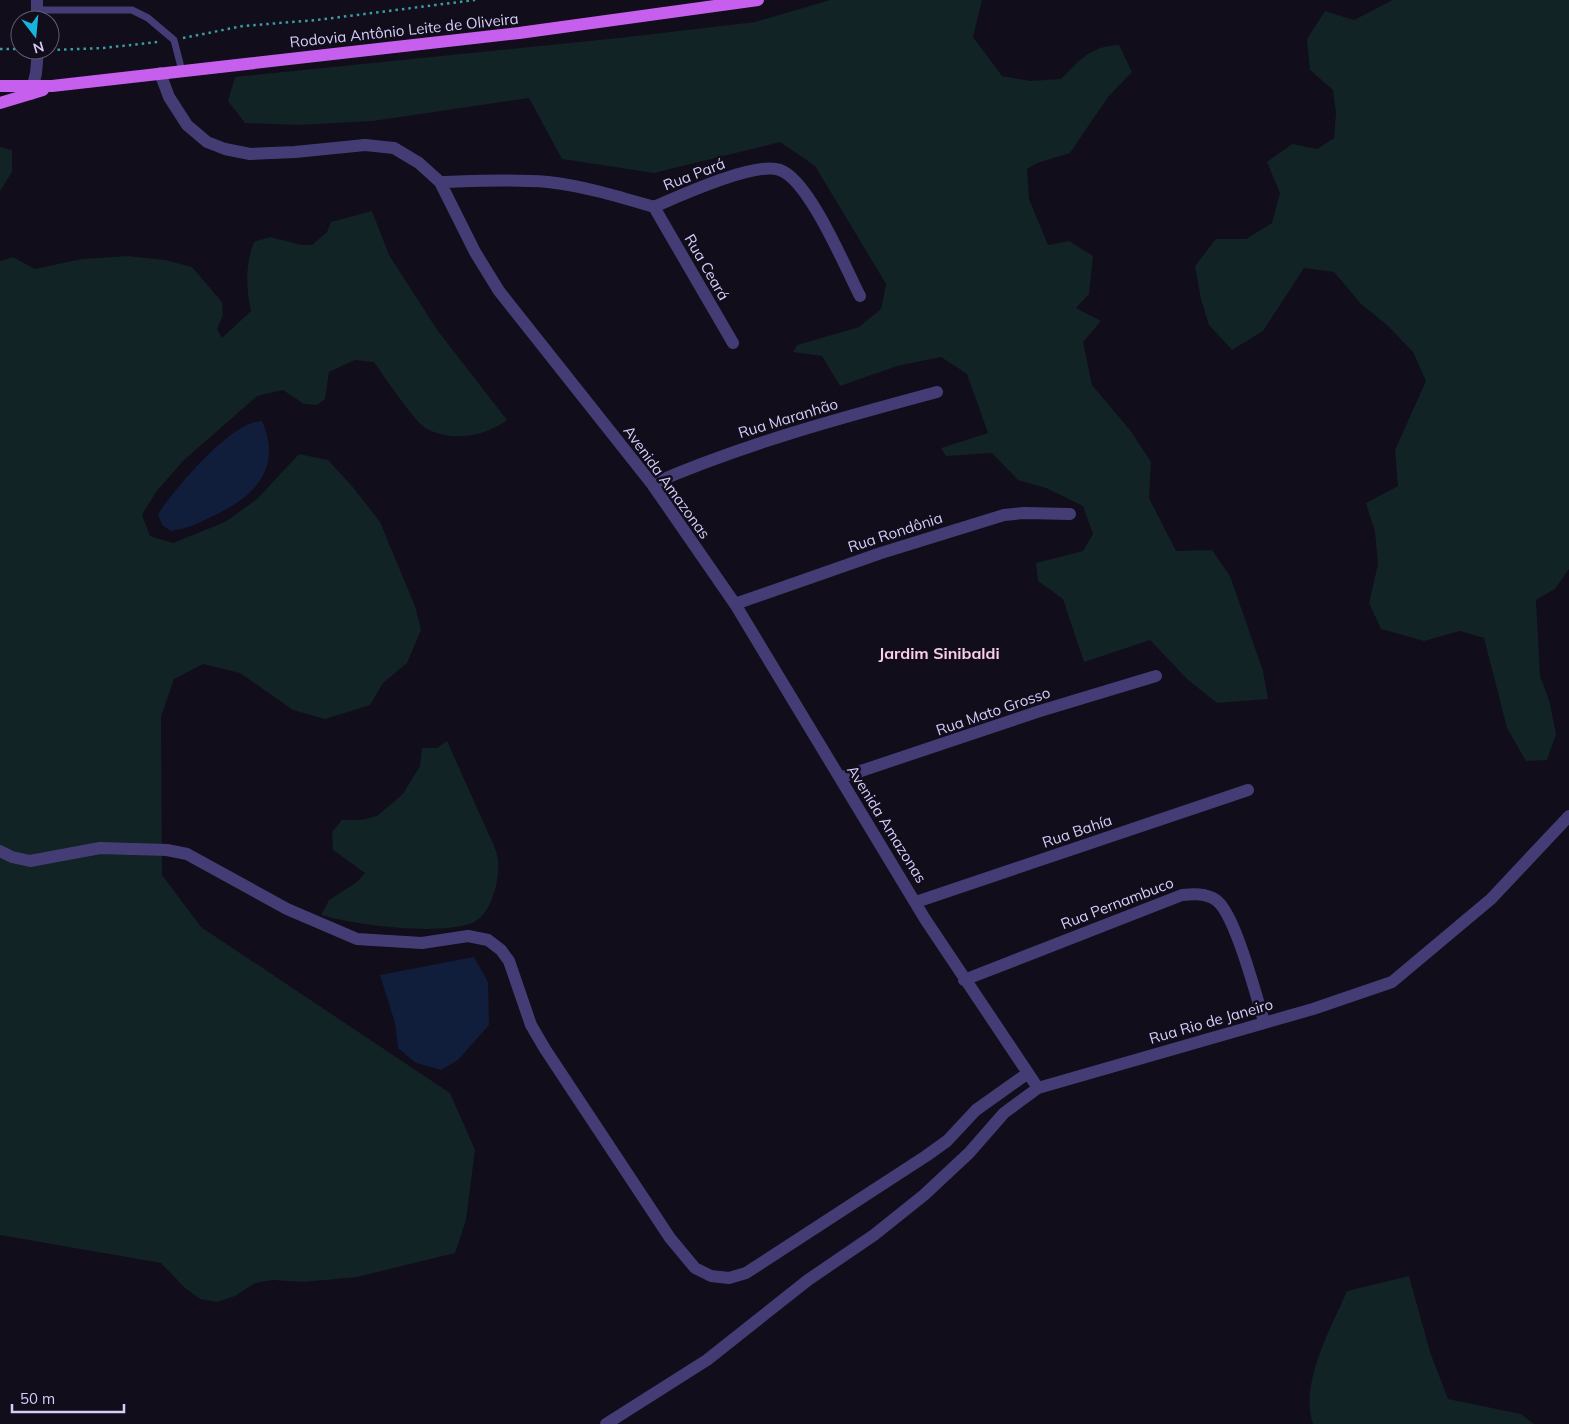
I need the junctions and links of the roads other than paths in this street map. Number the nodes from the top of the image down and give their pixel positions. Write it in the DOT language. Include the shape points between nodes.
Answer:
graph roads {
  1 [pos="758,0"];
  2 [pos="60,10"];
  3 [pos="37,60"];
  4 [pos="182,71"];
  5 [pos="160,74"];
  6 [pos="0,86"];
  7 [pos="32,90"];
  8 [pos="0,104"];
  9 [pos="440,182"];
  10 [pos="654,207"];
  11 [pos="860,296"];
  12 [pos="733,344"];
  13 [pos="937,392"];
  14 [pos="652,484"];
  15 [pos="1070,514"];
  16 [pos="735,604"];
  17 [pos="1156,676"];
  18 [pos="840,778"];
  19 [pos="1248,790"];
  20 [pos="1569,816"];
  21 [pos="0,851"];
  22 [pos="916,902"];
  23 [pos="964,980"];
  24 [pos="1264,1021"];
  25 [pos="1028,1073"];
  26 [pos="1038,1088"];
  27 [pos="606,1424"];
  1 -- 4 [label="main road, Rodovia Antônio Leite de Oliveira" via="519,33"];
  2 -- 4 [label="lane" via="132,10 148,18 174,40"];
  3 -- 7 [label="street"];
  4 -- 5 [label="main road, Rodovia Antônio Leite de Oliveira"];
  5 -- 7 [label="main road, Rodovia Antônio Leite de Oliveira"];
  5 -- 9 [label="street, Avenida Amazonas" via="186,125 207,142 225,149 250,154 365,145 394,148 419,163"];
  6 -- 7 [label="main road, Rodovia Antônio Leite de Oliveira"];
  7 -- 8 [label="main road, Rodovia Antônio Leite de Oliveira"];
  9 -- 10 [label="street, Rua Pará" via="550,182"];
  9 -- 14 [label="street, Avenida Amazonas" via="475,252 499,290"];
  10 -- 11 [label="street, Rua Pará" via="708,184 756,170 779,169 793,177 808,196"];
  10 -- 12 [label="street, Rua Ceará"];
  13 -- 14 [label="street, Rua Maranhão" via="814,426 696,465"];
  14 -- 16 [label="street, Avenida Amazonas"];
  15 -- 16 [label="street, Rua Rondônia" via="1004,515 881,553"];
  16 -- 18 [label="street, Avenida Amazonas"];
  17 -- 18 [label="street, Rua Mato Grosso"];
  18 -- 22 [label="street, Avenida Amazonas"];
  19 -- 22 [label="street, Rua Bahía"];
  20 -- 24 [label="street, Rua Rio de Janeiro" via="1491,899 1392,982 1313,1009"];
  21 -- 25 [label="street" via="30,861 100,848 167,850 187,854 287,909 357,939 422,942 468,936 488,940 509,961 531,1025 550,1058 670,1238 695,1268 711,1276 729,1278 746,1272 886,1183 947,1141 976,1110"];
  22 -- 23 [label="street, Avenida Amazonas"];
  23 -- 24 [label="street, Rua Pernambuco" via="1182,895 1195,894 1217,900 1231,919"];
  23 -- 25 [label="street, Avenida Amazonas"];
  24 -- 26 [label="street, Rua Rio de Janeiro"];
  25 -- 26 [label="street, Avenida Amazonas"];
  26 -- 27 [label="street, Rua Rio de Janeiro" via="1004,1113 969,1153 874,1235 808,1280 707,1360"];
}
